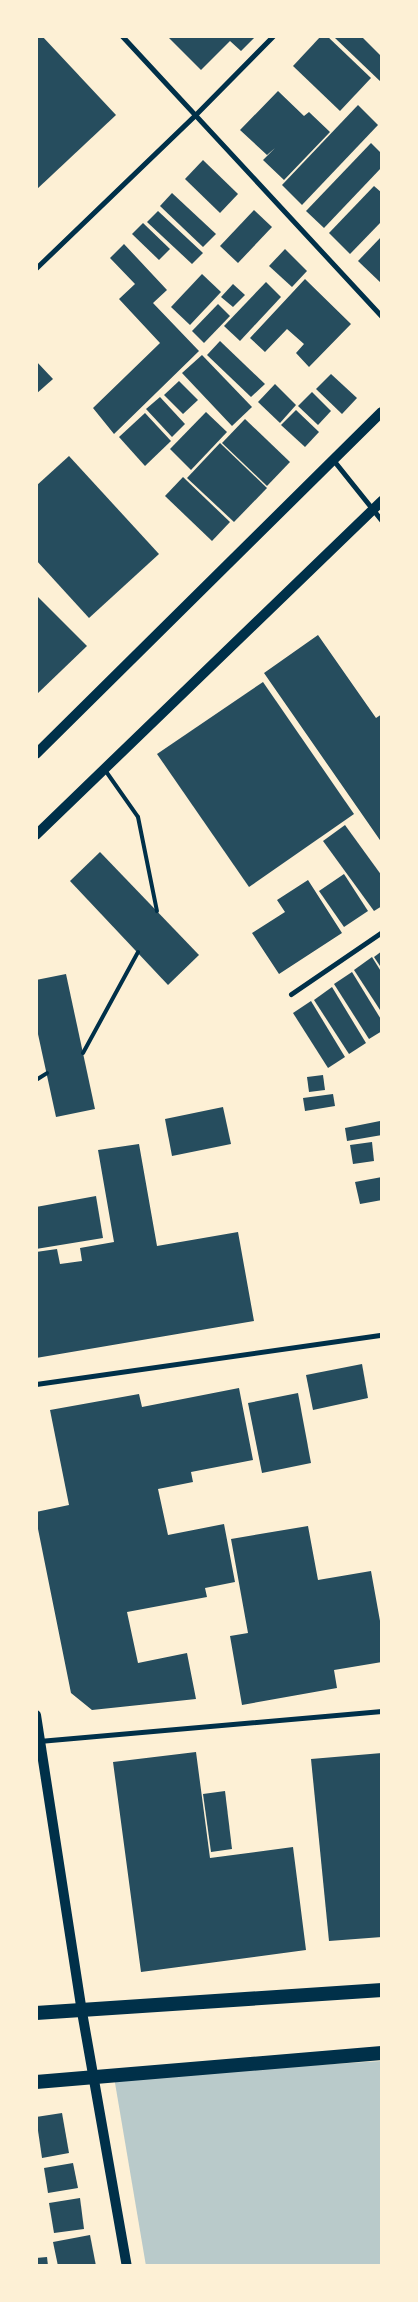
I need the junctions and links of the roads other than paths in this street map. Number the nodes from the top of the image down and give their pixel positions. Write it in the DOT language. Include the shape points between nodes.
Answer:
graph roads {
  1 [pos="122,36"];
  2 [pos="272,36"];
  3 [pos="194,116"];
  4 [pos="36,268"];
  5 [pos="382,317"];
  6 [pos="382,412"];
  7 [pos="334,461"];
  8 [pos="382,501"];
  9 [pos="374,508"];
  10 [pos="382,521"];
  11 [pos="38,752"];
  12 [pos="104,768"];
  13 [pos="36,834"];
  14 [pos="157,911"];
  15 [pos="382,932"];
  16 [pos="138,952"];
  17 [pos="291,994"];
  18 [pos="83,1053"];
  19 [pos="47,1073"];
  20 [pos="36,1080"];
  21 [pos="382,1335"];
  22 [pos="36,1384"];
  23 [pos="382,1711"];
  24 [pos="36,1715"];
  25 [pos="39,1741"];
  26 [pos="382,1990"];
  27 [pos="82,2012"];
  28 [pos="36,2013"];
  29 [pos="382,2053"];
  30 [pos="93,2078"];
  31 [pos="36,2082"];
  32 [pos="127,2266"];
  1 -- 3 [label="street"];
  2 -- 3 [label="street"];
  3 -- 4 [label="street"];
  3 -- 5 [label="street"];
  6 -- 7 [label="main road"];
  7 -- 9 [label="street"];
  7 -- 11 [label="main road"];
  8 -- 9 [label="main road"];
  9 -- 10 [label="street"];
  9 -- 12 [label="main road"];
  12 -- 13 [label="main road"];
  12 -- 14 [label="lane" via="138,817"];
  15 -- 17 [label="street"];
  16 -- 18 [label="lane"];
  19 -- 20 [label="lane"];
  21 -- 22 [label="street"];
  23 -- 25 [label="street"];
  24 -- 25 [label="main road"];
  25 -- 27 [label="main road"];
  26 -- 27 [label="highway"];
  27 -- 28 [label="highway"];
  27 -- 30 [label="main road"];
  29 -- 30 [label="highway"];
  30 -- 31 [label="highway"];
  30 -- 32 [label="main road"];
}
